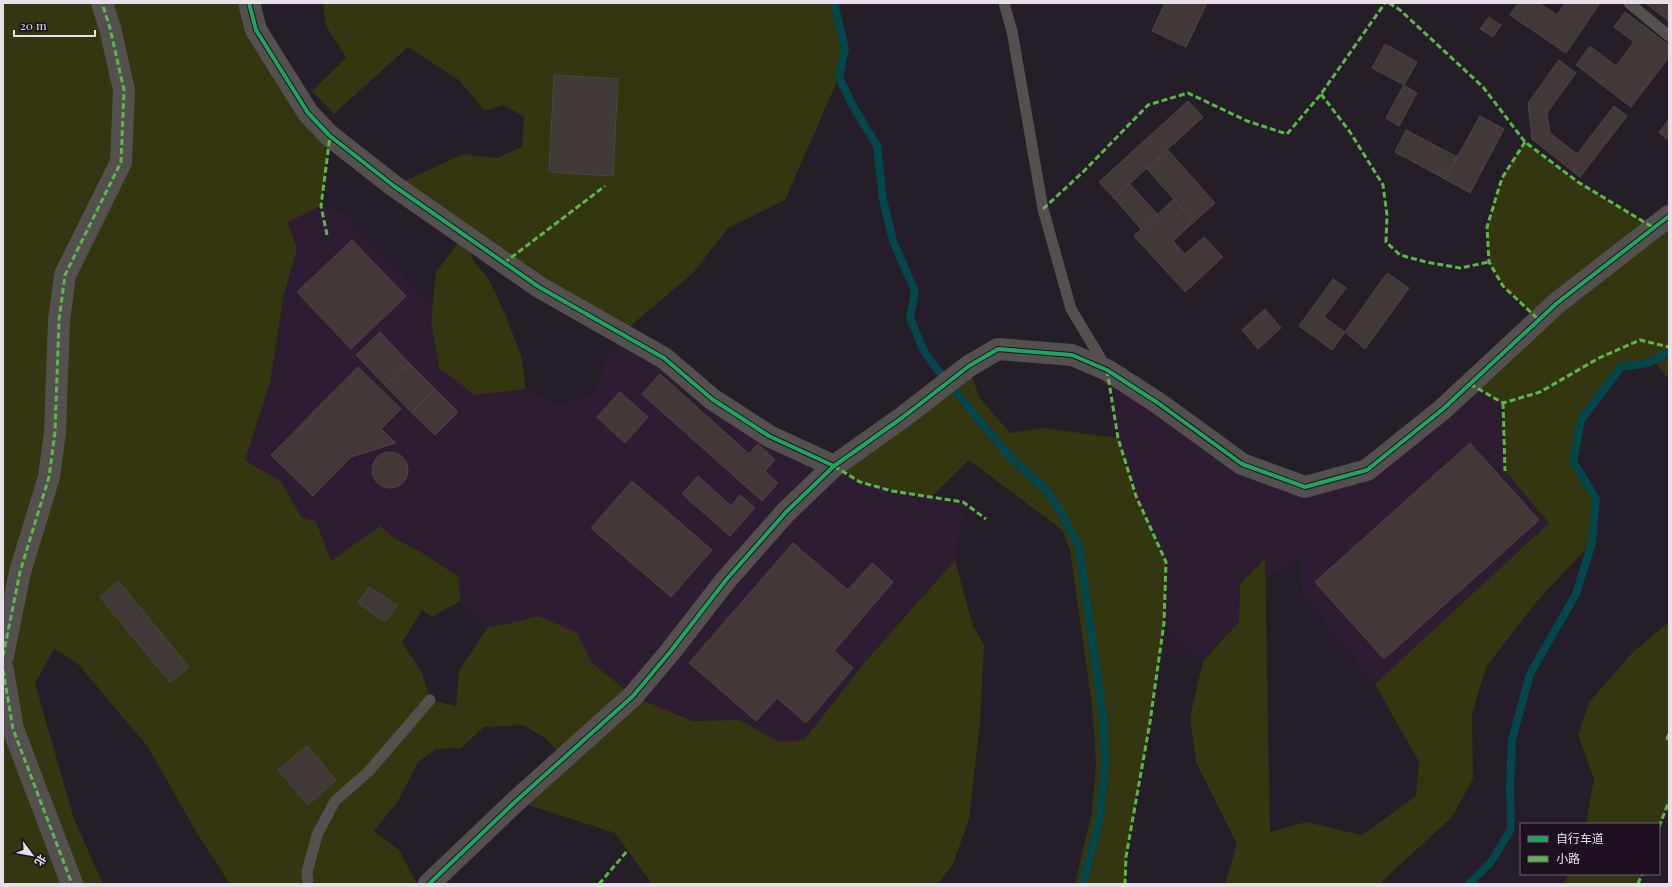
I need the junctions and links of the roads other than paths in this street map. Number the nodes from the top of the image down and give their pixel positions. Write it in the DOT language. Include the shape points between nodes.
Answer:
graph roads {
  1 [pos="102,3"];
  2 [pos="249,3"];
  3 [pos="1004,3"];
  4 [pos="1629,3"];
  5 [pos="1669,36"];
  6 [pos="1669,216"];
  7 [pos="1107,370"];
  8 [pos="834,466"];
  9 [pos="3,656"];
  10 [pos="3,670"];
  11 [pos="430,700"];
  12 [pos="72,884"];
  13 [pos="308,884"];
  14 [pos="429,884"];
  1 -- 9 [label="street" via="124,90 121,162 65,275 59,320 55,432 49,477 20,572"];
  2 -- 8 [label="street" via="256,30 285,77 308,113 336,141 394,186 539,287 664,358 712,399 769,436"];
  3 -- 7 [label="lane" via="1012,31 1043,209 1071,309"];
  4 -- 5 [label="lane"];
  6 -- 7 [label="street" via="1557,303 1443,409 1367,470 1305,487 1242,464 1158,403"];
  7 -- 8 [label="street" via="1072,355 998,349 969,366"];
  8 -- 14 [label="street" via="786,512 726,580 633,696 516,801"];
  10 -- 12 [label="street" via="13,729"];
  11 -- 13 [label="lane" via="369,771 335,801 317,836 307,872"];
}
